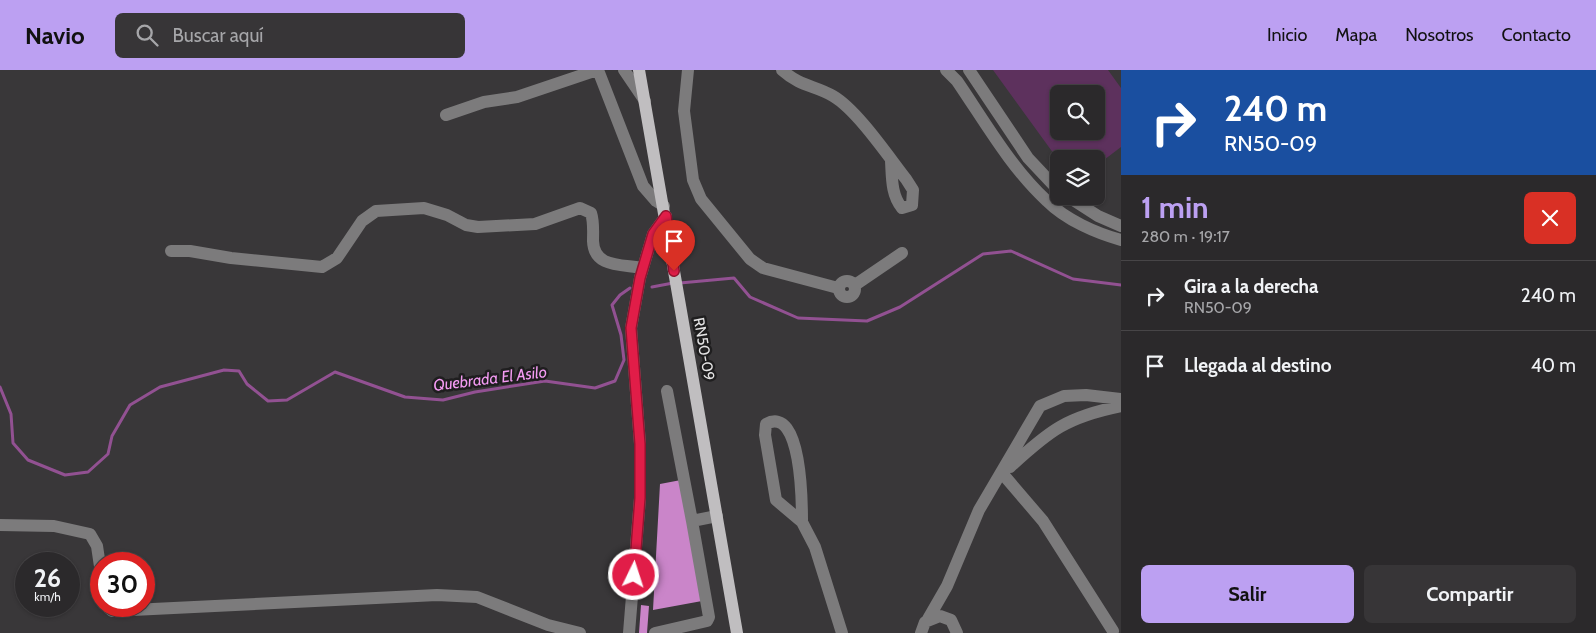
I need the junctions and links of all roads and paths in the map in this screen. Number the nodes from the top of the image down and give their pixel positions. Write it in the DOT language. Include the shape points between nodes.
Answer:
graph roads {
  1 [pos="597,70"];
  2 [pos="624,70"];
  3 [pos="640,70"];
  4 [pos="688,70"];
  5 [pos="782,70"];
  6 [pos="946,70"];
  7 [pos="968,70"];
  8 [pos="645,102"];
  9 [pos="446,115"];
  10 [pos="891,161"];
  11 [pos="1050,181"];
  12 [pos="1081,205"];
  13 [pos="665,211"];
  14 [pos="1121,226"];
  15 [pos="1121,240"];
  16 [pos="171,251"];
  17 [pos="902,253"];
  18 [pos="643,268"];
  19 [pos="667,391"];
  20 [pos="1121,399"];
  21 [pos="1121,406"];
  22 [pos="1002,473"];
  23 [pos="717,516"];
  24 [pos="692,521"];
  25 [pos="802,522"];
  26 [pos="0,525"];
  27 [pos="98,552"];
  28 [pos="947,586"];
  29 [pos="155,609"];
  30 [pos="948,618"];
  31 [pos="928,619"];
  32 [pos="708,627"];
  33 [pos="682,630"];
  34 [pos="1114,631"];
  35 [pos="580,633"];
  36 [pos="629,633"];
  37 [pos="655,633"];
  38 [pos="737,633"];
  39 [pos="842,633"];
  40 [pos="920,633"];
  41 [pos="957,633"];
  1 -- 9 [label="street" via="517,97 484,102"];
  1 -- 13 [label="street" via="643,186"];
  2 -- 8 [label="street"];
  3 -- 8 [label="main road, RN50-09"];
  4 -- 17 [label="street" via="684,111 693,180 701,199 750,259 763,268 838,288 845,281 855,285"];
  5 -- 10 [label="street" via="794,81 832,96 858,120"];
  6 -- 15 [label="street" via="958,81 1016,166 1047,202 1089,228"];
  7 -- 11 [label="street" via="1028,158"];
  8 -- 13 [label="main road, RN50-09"];
  12 -- 14 [label="street"];
  13 -- 18 [label="street" via="653,234"];
  13 -- 23 [label="main road, RN50-09"];
  16 -- 18 [label="street" via="322,267 337,258 362,221 376,211 424,208 478,227 535,224 580,208 591,213 597,258"];
  18 -- 36 [label="street" via="631,328 640,444 640,498"];
  19 -- 24 [label="street"];
  20 -- 22 [label="street" via="1064,396 1040,406"];
  21 -- 22 [label="street" via="1094,412 1049,432"];
  22 -- 28 [label="street" via="979,510"];
  22 -- 34 [label="street" via="1043,521"];
  23 -- 24 [label="street"];
  23 -- 38 [label="main road, RN50-09"];
  24 -- 32 [label="street"];
  25 -- 25 [label="street" via="776,500 765,435 766,424 770,421 787,426 794,439"];
  25 -- 39 [label="street" via="815,547"];
  26 -- 27 [label="street" via="54,526 90,534"];
  28 -- 30 [label="street"];
  28 -- 31 [label="street"];
  29 -- 35 [label="street" via="437,595 477,597 548,625"];
  30 -- 31 [label="street" via="936,616"];
  30 -- 41 [label="street" via="954,623"];
  31 -- 40 [label="street"];
  32 -- 33 [label="street"];
  33 -- 37 [label="street"];
}
